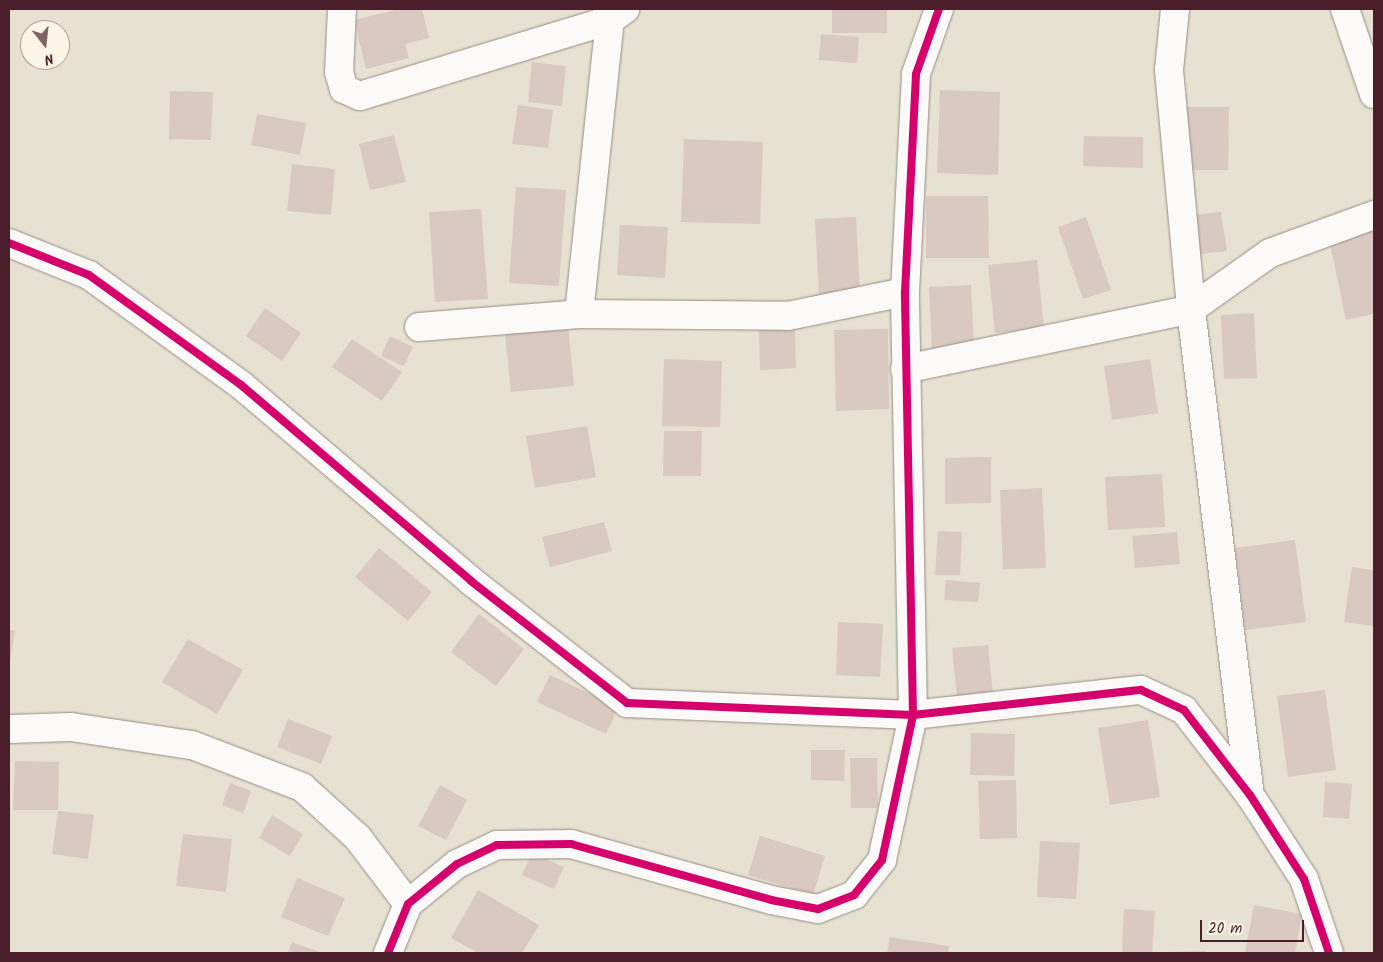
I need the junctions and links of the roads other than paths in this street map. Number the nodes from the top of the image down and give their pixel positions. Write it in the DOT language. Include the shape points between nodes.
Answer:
graph roads {
  1 [pos="342,9"];
  2 [pos="939,9"];
  3 [pos="1175,9"];
  4 [pos="1345,9"];
  5 [pos="614,13"];
  6 [pos="1374,94"];
  7 [pos="1374,215"];
  8 [pos="9,243"];
  9 [pos="905,292"];
  10 [pos="1191,309"];
  11 [pos="579,314"];
  12 [pos="419,328"];
  13 [pos="905,369"];
  14 [pos="913,715"];
  15 [pos="9,728"];
  16 [pos="1250,795"];
  17 [pos="408,904"];
  18 [pos="388,953"];
  19 [pos="1329,953"];
  1 -- 5 [label="street" via="339,72 344,89 360,96"];
  2 -- 9 [label="street" via="916,74"];
  3 -- 10 [label="street" via="1169,70"];
  4 -- 6 [label="street"];
  5 -- 11 [label="street"];
  7 -- 10 [label="street" via="1270,253"];
  8 -- 14 [label="street" via="89,275 241,385 471,581 627,703"];
  9 -- 11 [label="street" via="788,316"];
  9 -- 13 [label="street"];
  10 -- 13 [label="street"];
  10 -- 16 [label="street"];
  11 -- 12 [label="street"];
  13 -- 14 [label="street"];
  14 -- 16 [label="street" via="1141,690 1184,710"];
  14 -- 17 [label="street" via="882,860 854,895 818,910 571,844 497,845 457,864"];
  15 -- 17 [label="street" via="71,726 192,745 302,787 358,838"];
  16 -- 19 [label="street" via="1304,879"];
  17 -- 18 [label="street"];
}
